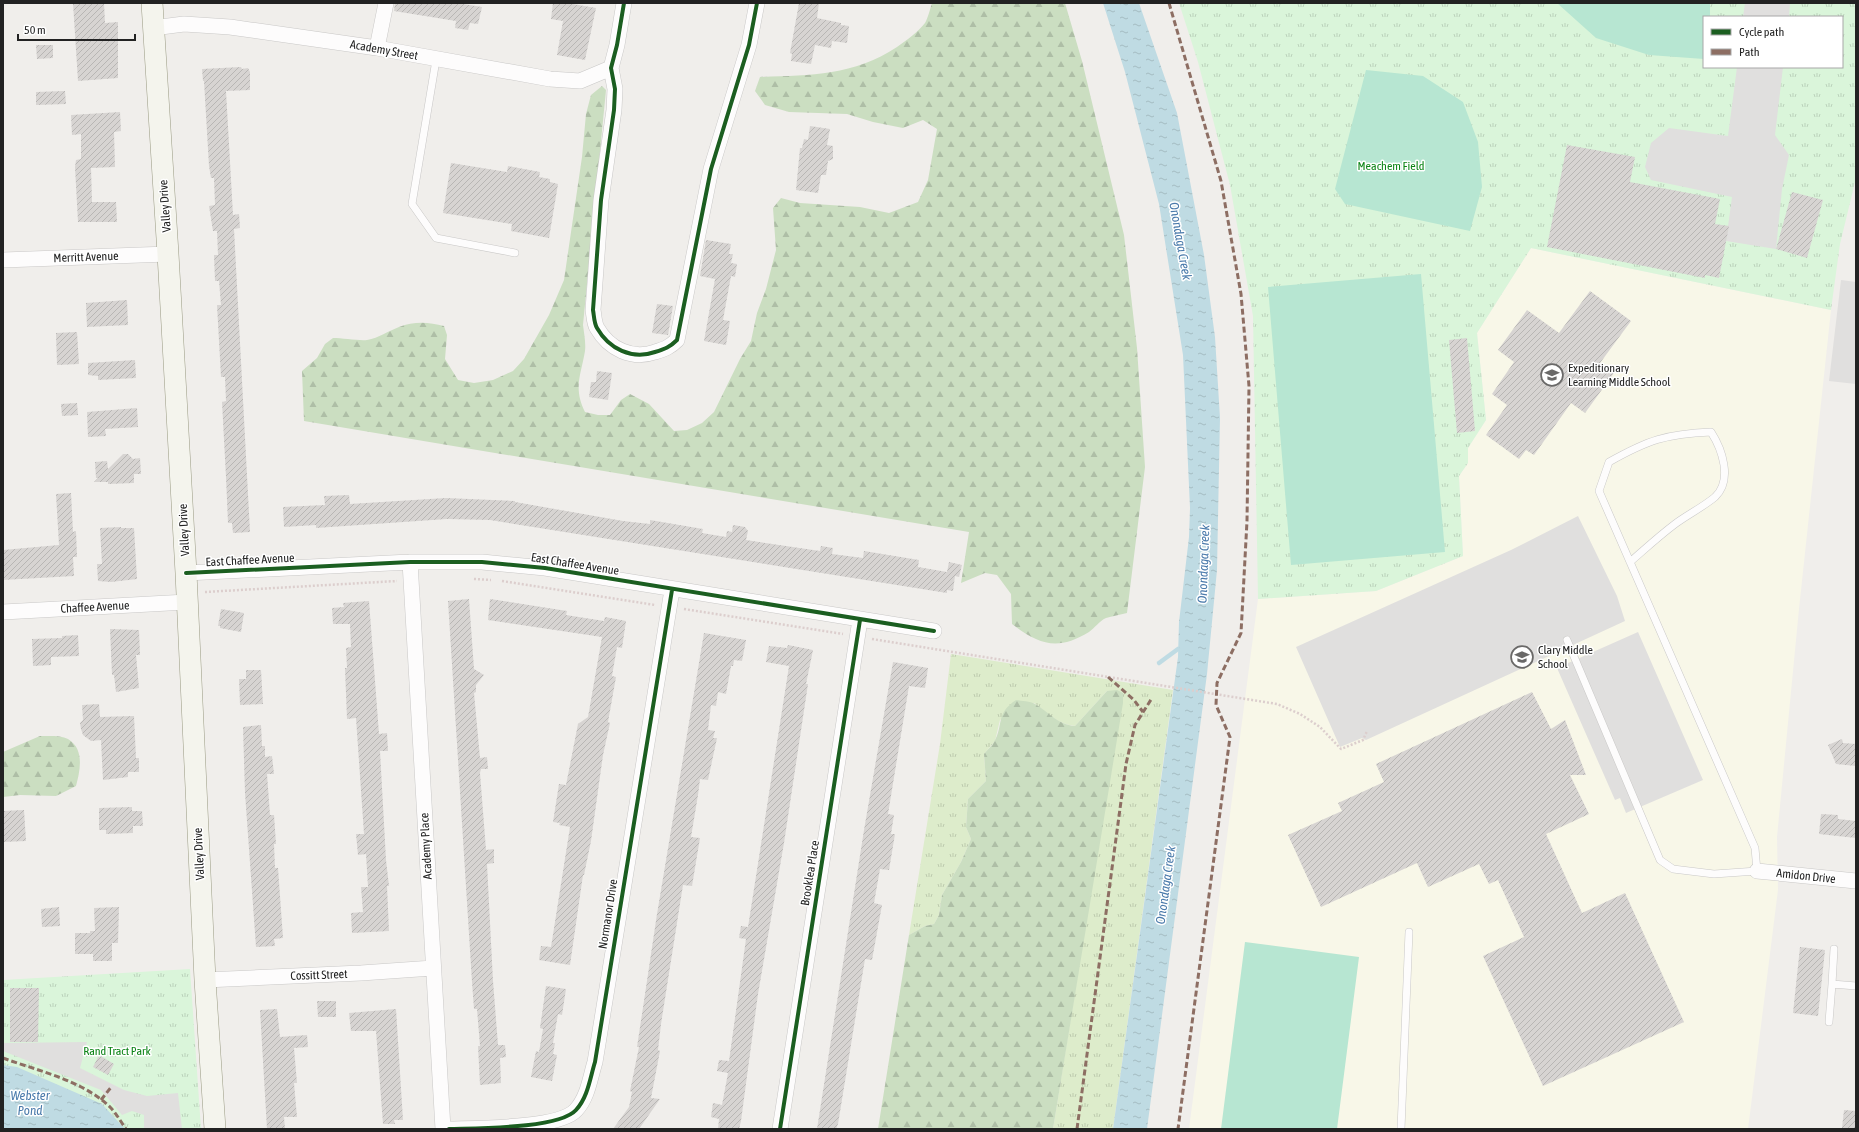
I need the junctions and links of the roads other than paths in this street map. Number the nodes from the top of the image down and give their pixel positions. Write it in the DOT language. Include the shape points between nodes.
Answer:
graph roads {
  1 [pos="152,3"];
  2 [pos="386,3"];
  3 [pos="624,3"];
  4 [pos="757,3"];
  5 [pos="153,28"];
  6 [pos="377,48"];
  7 [pos="436,60"];
  8 [pos="611,68"];
  9 [pos="515,253"];
  10 [pos="168,254"];
  11 [pos="3,260"];
  12 [pos="410,562"];
  13 [pos="1630,562"];
  14 [pos="186,573"];
  15 [pos="672,590"];
  16 [pos="187,602"];
  17 [pos="3,612"];
  18 [pos="860,620"];
  19 [pos="934,631"];
  20 [pos="1567,640"];
  21 [pos="1757,871"];
  22 [pos="1856,881"];
  23 [pos="1409,932"];
  24 [pos="1834,949"];
  25 [pos="433,968"];
  26 [pos="205,980"];
  27 [pos="1832,984"];
  28 [pos="1856,986"];
  29 [pos="1830,1022"];
  30 [pos="215,1129"];
  31 [pos="443,1129"];
  32 [pos="449,1129"];
  33 [pos="780,1129"];
  34 [pos="1401,1129"];
  1 -- 5 [label="main road, Valley Drive"];
  2 -- 6 [label="street"];
  3 -- 8 [label="street"];
  4 -- 8 [label="street" via="749,45 711,168 677,340 670,347 647,355 629,354 610,344 596,327 593,310 601,200 614,110 615,89"];
  5 -- 6 [label="street, Academy Street" via="184,24 230,27"];
  5 -- 10 [label="main road, Valley Drive"];
  6 -- 7 [label="street, Academy Street"];
  7 -- 8 [label="street, Academy Street" via="550,79 580,80"];
  7 -- 9 [label="lane" via="412,204 436,238"];
  10 -- 11 [label="street, Merritt Avenue"];
  10 -- 14 [label="main road, Valley Drive"];
  12 -- 14 [label="street, East Chaffee Avenue"];
  12 -- 15 [label="street, East Chaffee Avenue" via="490,562 545,568"];
  12 -- 25 [label="street, Academy Place"];
  13 -- 13 [label="lane" via="1674,524 1716,496 1725,470 1720,446 1711,432 1680,433 1658,438 1609,462 1599,491"];
  13 -- 21 [label="lane" via="1755,848"];
  14 -- 16 [label="main road, Valley Drive"];
  15 -- 18 [label="street, East Chaffee Avenue"];
  15 -- 32 [label="street, Normanor Drive" via="595,1062 584,1100 575,1112 557,1120 534,1124"];
  16 -- 17 [label="street, Chaffee Avenue"];
  16 -- 26 [label="main road, Valley Drive"];
  18 -- 19 [label="street, East Chaffee Avenue"];
  18 -- 33 [label="street, Brooklea Place"];
  20 -- 21 [label="lane" via="1660,860 1673,870 1714,874"];
  21 -- 22 [label="street, Amidon Drive"];
  23 -- 34 [label="lane"];
  24 -- 27 [label="lane"];
  25 -- 26 [label="street, Cossitt Street"];
  25 -- 31 [label="street, Academy Place"];
  26 -- 30 [label="main road, Valley Drive"];
  27 -- 28 [label="lane"];
  27 -- 29 [label="lane"];
}
